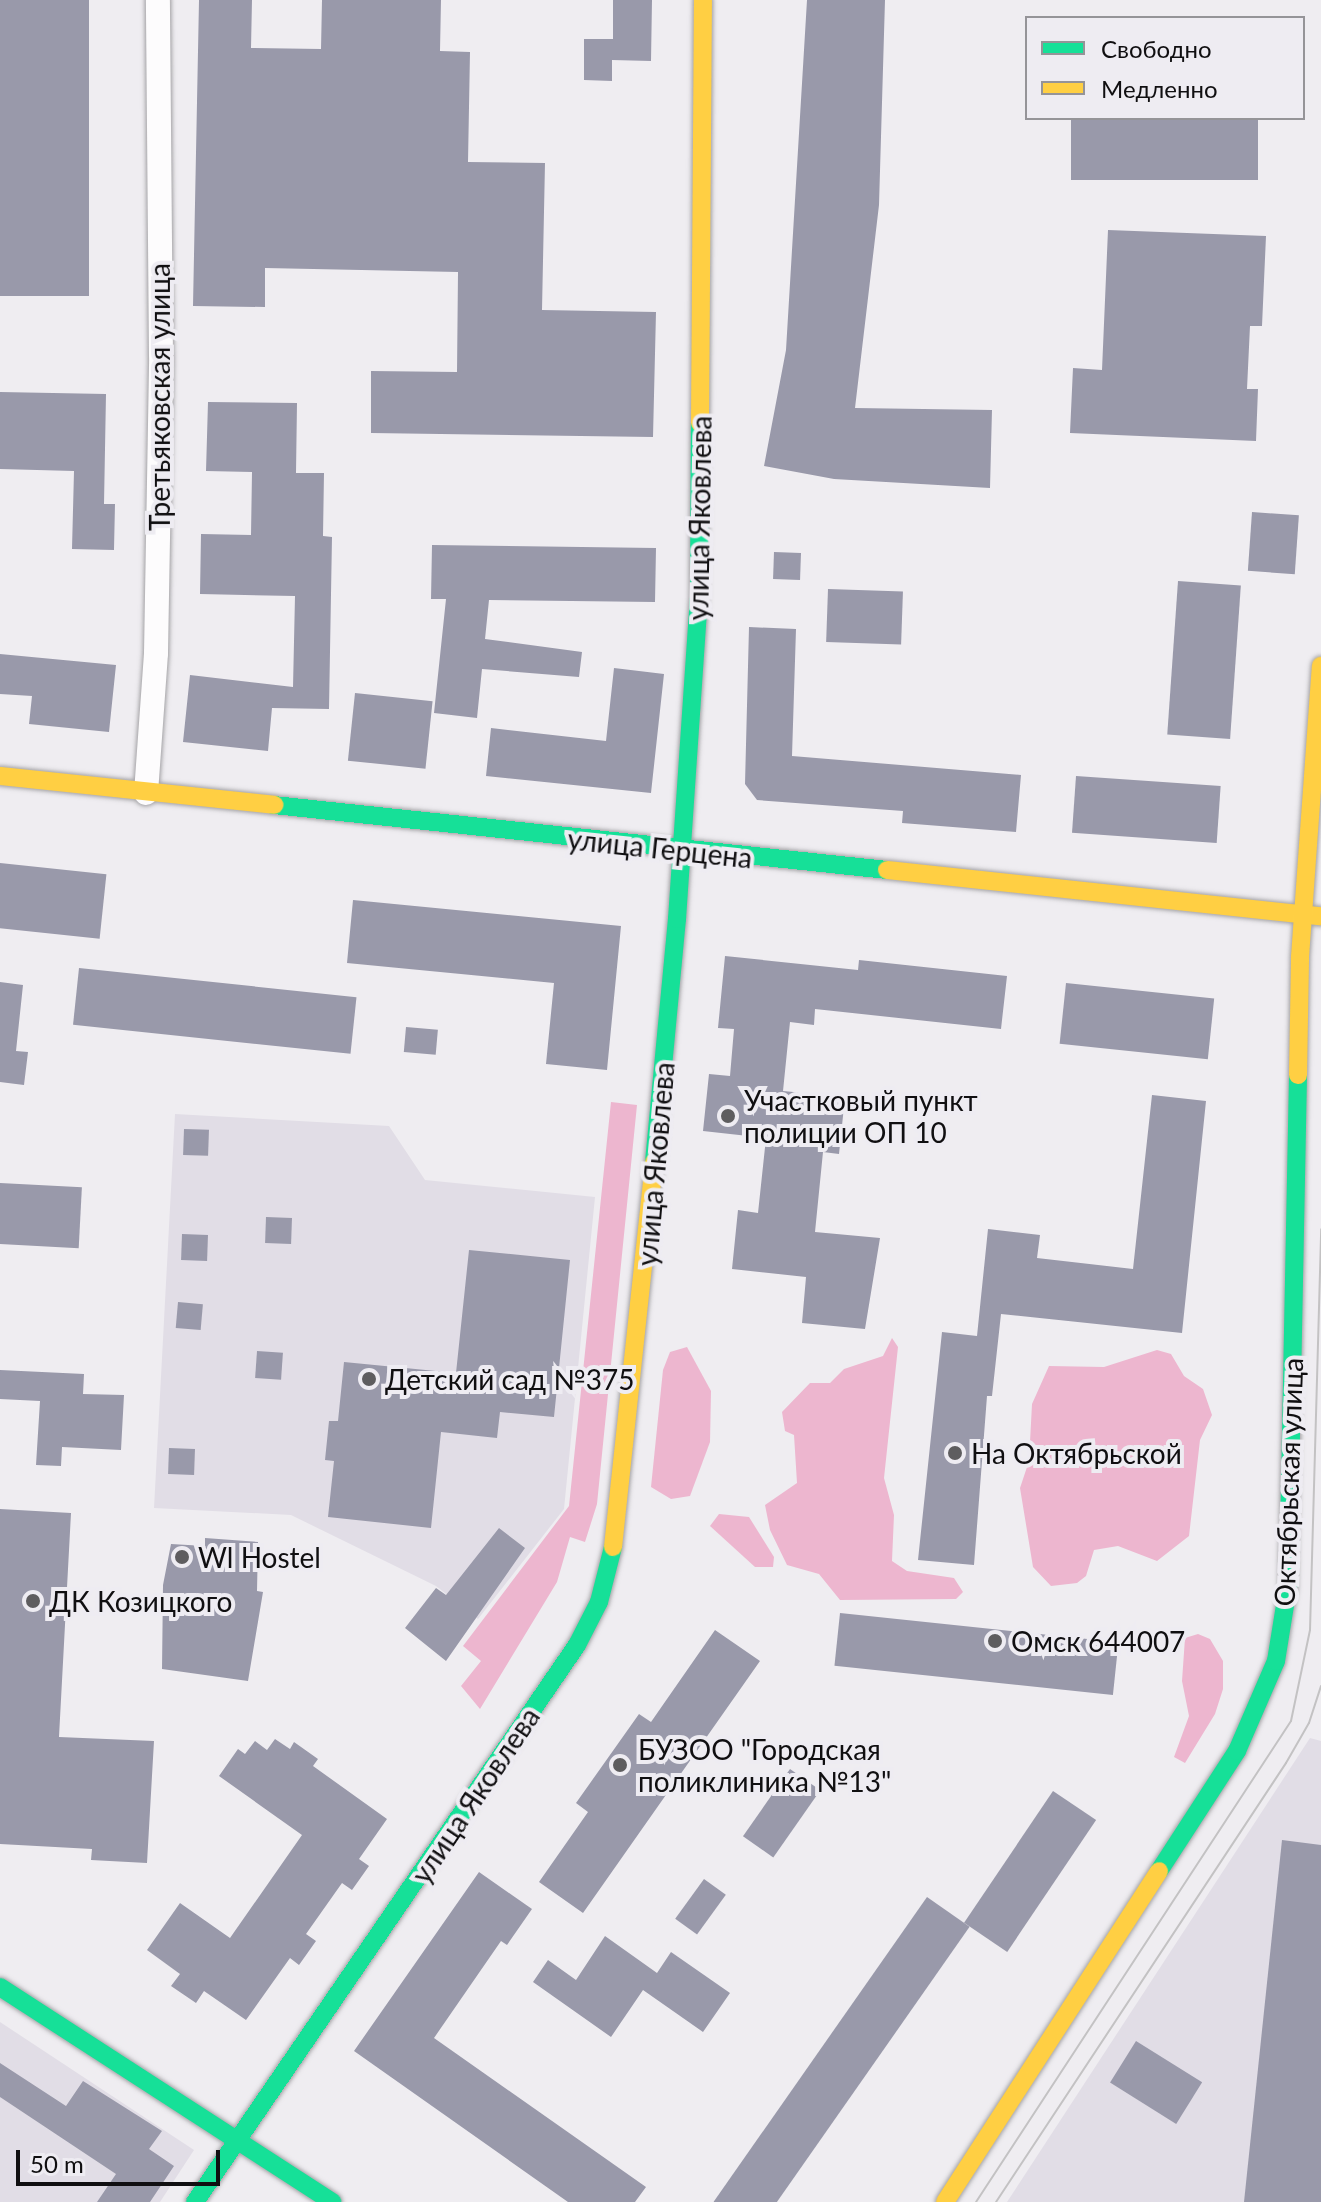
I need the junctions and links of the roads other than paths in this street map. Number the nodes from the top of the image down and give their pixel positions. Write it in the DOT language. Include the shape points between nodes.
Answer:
graph roads {
  1 [pos="158,0"];
  2 [pos="703,0"];
  3 [pos="1321,666"];
  4 [pos="0,776"];
  5 [pos="146,793"];
  6 [pos="682,852"];
  7 [pos="1312,916"];
  8 [pos="0,1987"];
  9 [pos="238,2137"];
  10 [pos="195,2202"];
  11 [pos="332,2202"];
  12 [pos="945,2202"];
  1 -- 5 [label="street, Третьяковская улица" via="161,371 156,653"];
  2 -- 6 [label="street, улица Яковлева" via="699,593"];
  3 -- 7 [label="street, Октябрьская улица"];
  4 -- 5 [label="street, улица Герцена"];
  5 -- 6 [label="street, улица Герцена"];
  6 -- 7 [label="street, улица Герцена"];
  6 -- 9 [label="street, улица Яковлева" via="624,1497 599,1602 569,1657"];
  7 -- 12 [label="street, Октябрьская улица" via="1288,1587 1276,1661 1237,1751"];
  8 -- 9 [label="street"];
  9 -- 10 [label="street, улица Яковлева"];
  9 -- 11 [label="street"];
}
